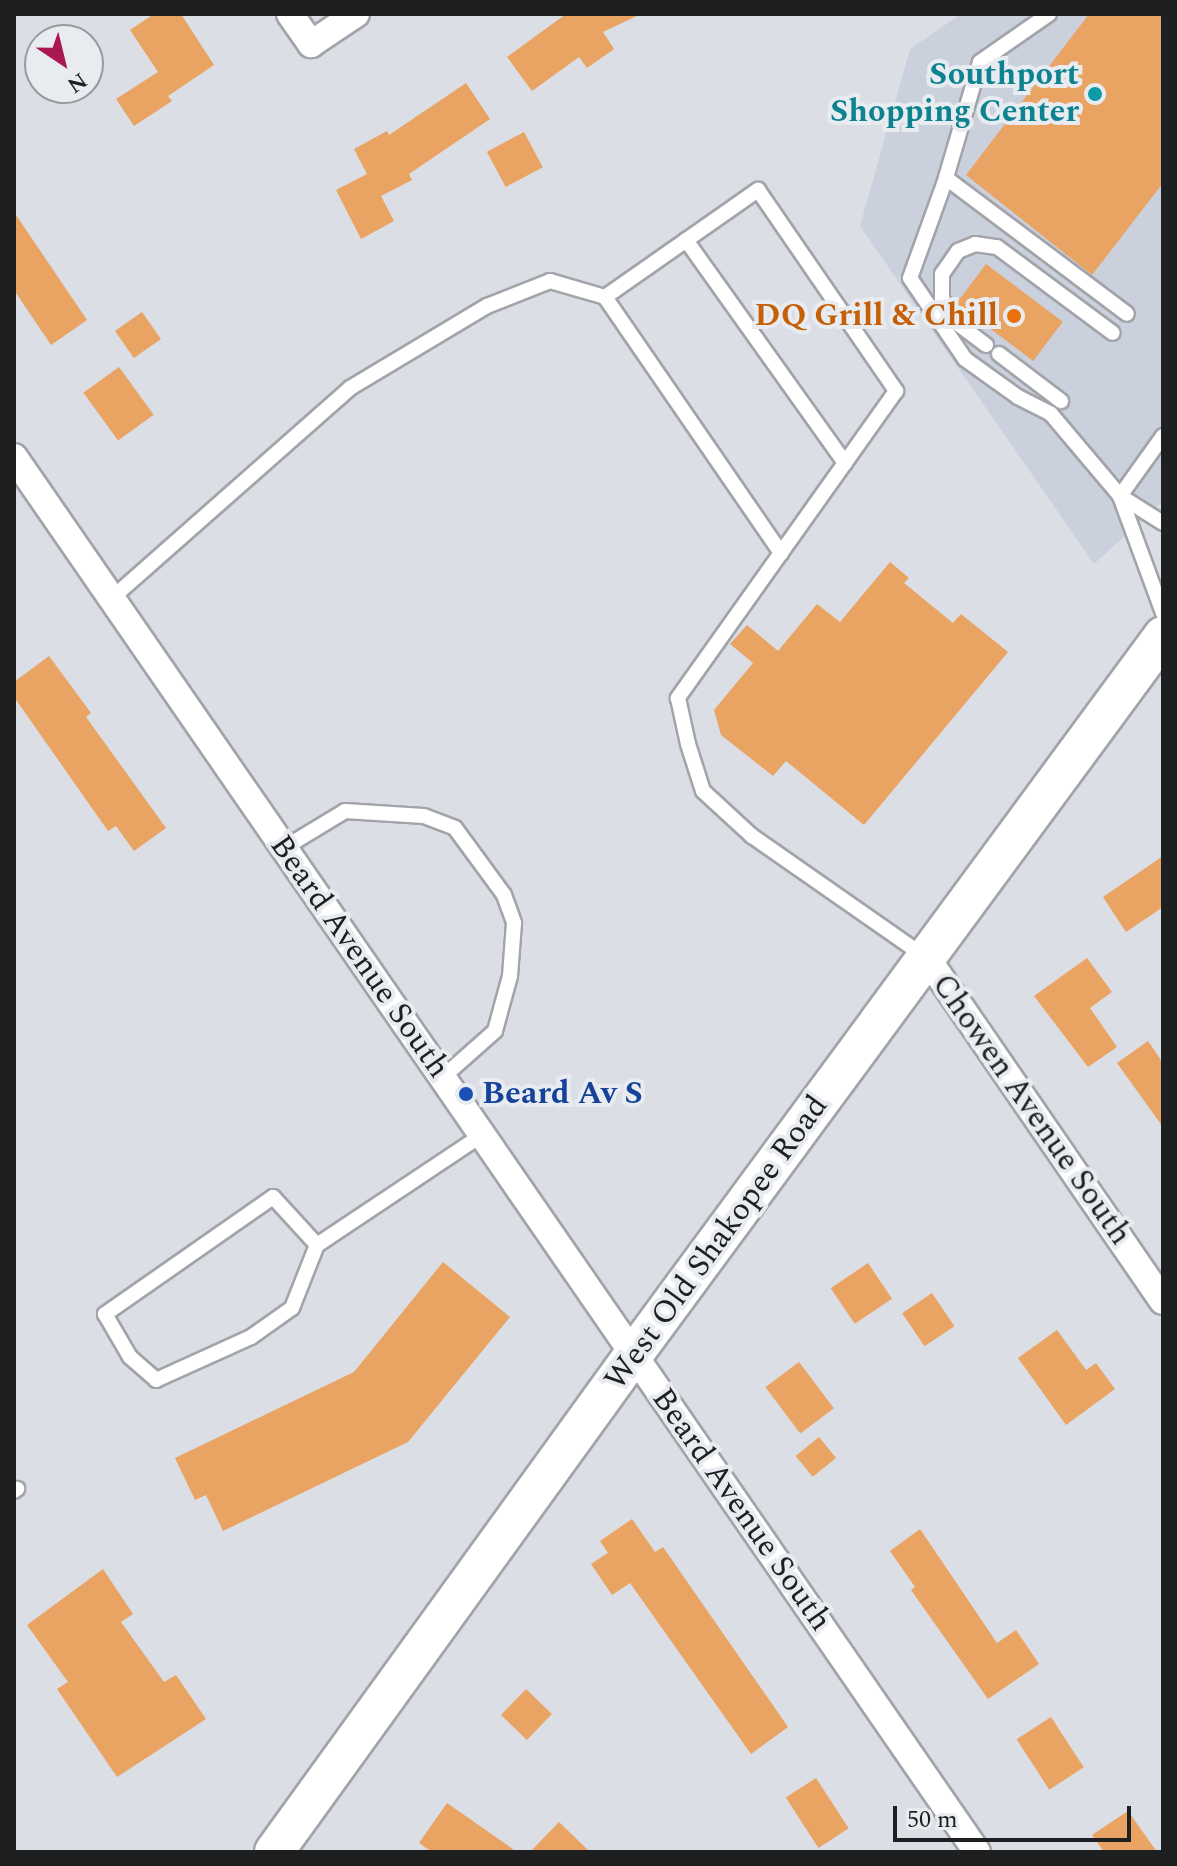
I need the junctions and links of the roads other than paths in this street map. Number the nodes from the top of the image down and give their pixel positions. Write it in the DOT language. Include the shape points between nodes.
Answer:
graph roads {
  1 [pos="290,14"];
  2 [pos="356,14"];
  3 [pos="1049,14"];
  4 [pos="946,178"];
  5 [pos="686,240"];
  6 [pos="605,297"];
  7 [pos="1127,314"];
  8 [pos="1113,333"];
  9 [pos="986,345"];
  10 [pos="999,354"];
  11 [pos="1061,401"];
  12 [pos="1163,436"];
  13 [pos="14,457"];
  14 [pos="845,463"];
  15 [pos="1120,496"];
  16 [pos="1163,523"];
  17 [pos="781,553"];
  18 [pos="112,598"];
  19 [pos="1163,613"];
  20 [pos="1163,636"];
  21 [pos="284,848"];
  22 [pos="927,958"];
  23 [pos="443,1077"];
  24 [pos="482,1135"];
  25 [pos="317,1245"];
  26 [pos="1163,1301"];
  27 [pos="634,1354"];
  28 [pos="277,1851"];
  29 [pos="977,1852"];
  1 -- 2 [label="street" via="311,44"];
  3 -- 4 [label="lane" via="980,62"];
  4 -- 7 [label="lane"];
  4 -- 15 [label="lane" via="910,278 965,359 1051,414"];
  5 -- 6 [label="lane"];
  5 -- 14 [label="lane"];
  5 -- 14 [label="lane" via="758,190 896,391"];
  6 -- 17 [label="lane"];
  6 -- 18 [label="lane" via="550,281 487,306 350,388"];
  8 -- 9 [label="lane" via="997,247 975,244 958,251 942,274 942,299 955,322"];
  10 -- 11 [label="lane"];
  12 -- 15 [label="lane"];
  13 -- 18 [label="street, Beard Avenue South"];
  14 -- 17 [label="lane"];
  15 -- 16 [label="lane"];
  15 -- 19 [label="lane"];
  17 -- 22 [label="lane" via="678,698 703,791 752,836"];
  18 -- 21 [label="street, Beard Avenue South"];
  20 -- 22 [label="main road, West Old Shakopee Road"];
  21 -- 23 [label="street, Beard Avenue South"];
  21 -- 23 [label="lane" via="345,811 424,816 455,828 504,895 514,923 510,976 495,1031"];
  22 -- 26 [label="street, Chowen Avenue South"];
  22 -- 27 [label="main road, West Old Shakopee Road"];
  23 -- 24 [label="street, Beard Avenue South"];
  24 -- 25 [label="lane"];
  24 -- 27 [label="street, Beard Avenue South"];
  25 -- 25 [label="lane" via="292,1308 251,1337 156,1380 130,1357 105,1314 273,1197"];
  27 -- 28 [label="main road, West Old Shakopee Road"];
  27 -- 29 [label="street, Beard Avenue South"];
}
